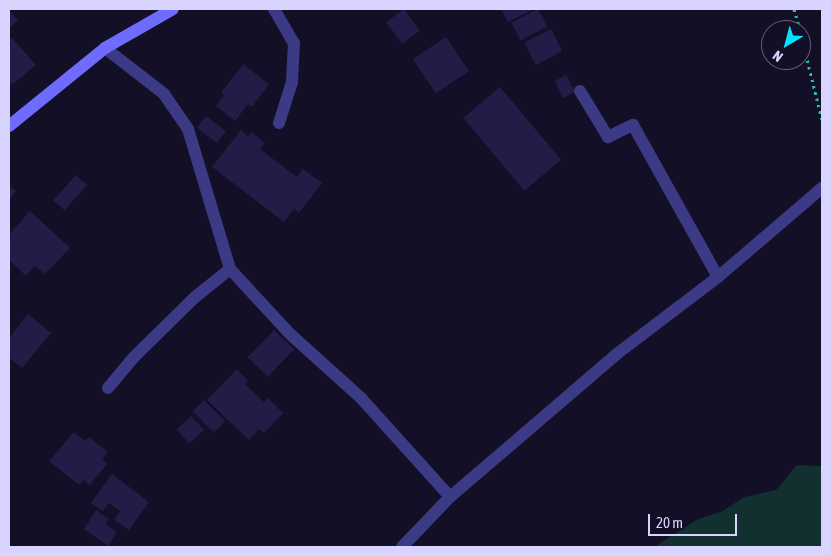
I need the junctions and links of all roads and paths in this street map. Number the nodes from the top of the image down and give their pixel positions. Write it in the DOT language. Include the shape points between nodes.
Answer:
graph roads {
  1 [pos="172,9"];
  2 [pos="274,9"];
  3 [pos="105,48"];
  4 [pos="810,70"];
  5 [pos="580,91"];
  6 [pos="822,120"];
  7 [pos="278,123"];
  8 [pos="9,126"];
  9 [pos="822,188"];
  10 [pos="230,269"];
  11 [pos="718,277"];
  12 [pos="108,388"];
  13 [pos="450,497"];
  14 [pos="402,547"];
  1 -- 3 [label="street"];
  2 -- 7 [label="street" via="294,43 292,82"];
  3 -- 8 [label="street"];
  3 -- 10 [label="street" via="164,94 188,129"];
  4 -- 6 [label="path"];
  5 -- 11 [label="street" via="608,137 633,125"];
  9 -- 11 [label="street"];
  10 -- 12 [label="street" via="194,298 133,358"];
  10 -- 13 [label="street" via="290,334 361,398"];
  11 -- 13 [label="street" via="618,353"];
  13 -- 14 [label="street"];
}
